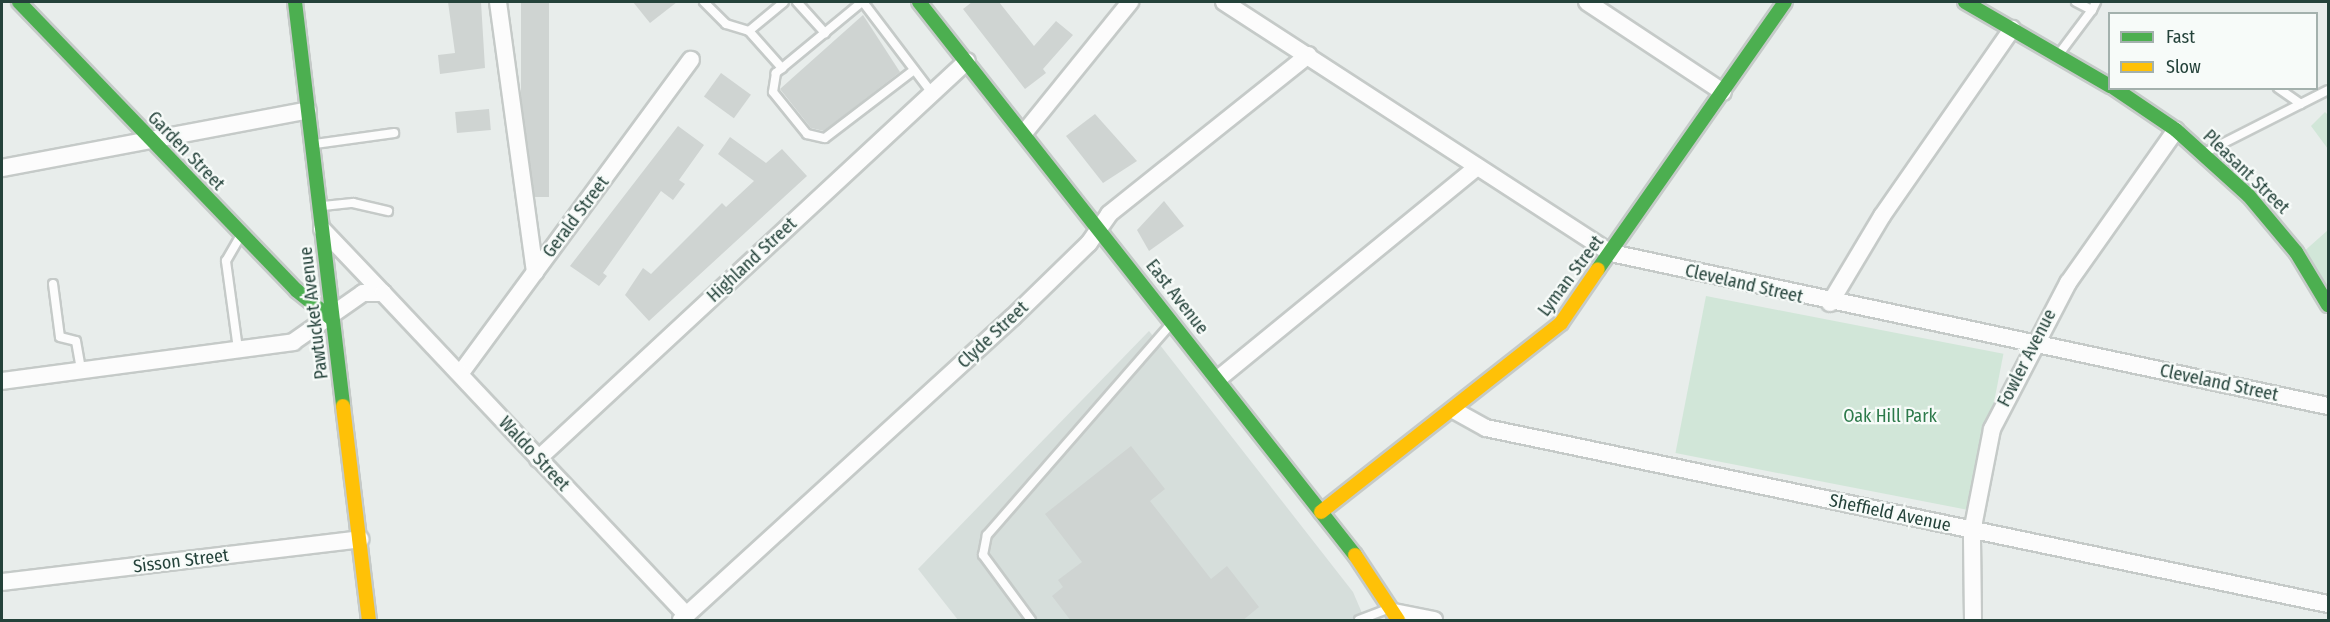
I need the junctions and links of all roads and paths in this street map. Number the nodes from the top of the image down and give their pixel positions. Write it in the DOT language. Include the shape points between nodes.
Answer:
graph roads {
  1 [pos="19,2"];
  2 [pos="295,2"];
  3 [pos="498,2"];
  4 [pos="704,2"];
  5 [pos="784,2"];
  6 [pos="797,2"];
  7 [pos="863,2"];
  8 [pos="919,2"];
  9 [pos="1130,2"];
  10 [pos="1224,2"];
  11 [pos="1587,2"];
  12 [pos="1785,2"];
  13 [pos="1965,2"];
  14 [pos="2076,2"];
  15 [pos="2094,6"];
  16 [pos="2012,29"];
  17 [pos="749,31"];
  18 [pos="825,33"];
  19 [pos="1308,55"];
  20 [pos="2058,55"];
  21 [pos="691,60"];
  22 [pos="967,61"];
  23 [pos="782,68"];
  24 [pos="914,70"];
  25 [pos="2108,85"];
  26 [pos="2117,90"];
  27 [pos="2281,90"];
  28 [pos="2328,90"];
  29 [pos="1723,92"];
  30 [pos="932,93"];
  31 [pos="2301,104"];
  32 [pos="308,110"];
  33 [pos="2176,130"];
  34 [pos="394,133"];
  35 [pos="1024,133"];
  36 [pos="150,141"];
  37 [pos="312,144"];
  38 [pos="2204,154"];
  39 [pos="1477,167"];
  40 [pos="2,168"];
  41 [pos="319,207"];
  42 [pos="388,211"];
  43 [pos="1098,224"];
  44 [pos="322,229"];
  45 [pos="242,235"];
  46 [pos="1611,254"];
  47 [pos="535,272"];
  48 [pos="53,284"];
  49 [pos="383,292"];
  50 [pos="1830,303"];
  51 [pos="2328,305"];
  52 [pos="332,319"];
  53 [pos="1173,322"];
  54 [pos="2032,345"];
  55 [pos="238,349"];
  56 [pos="81,370"];
  57 [pos="460,374"];
  58 [pos="1218,379"];
  59 [pos="2,381"];
  60 [pos="2328,406"];
  61 [pos="1455,411"];
  62 [pos="537,459"];
  63 [pos="1321,512"];
  64 [pos="1972,532"];
  65 [pos="360,539"];
  66 [pos="2,582"];
  67 [pos="2328,604"];
  68 [pos="1394,613"];
  69 [pos="684,618"];
  70 [pos="369,621"];
  71 [pos="1031,621"];
  72 [pos="1359,621"];
  73 [pos="1434,621"];
  74 [pos="1973,621"];
  1 -- 36 [label="main road, Garden Street"];
  2 -- 32 [label="main road, Pawtucket Avenue"];
  3 -- 47 [label="street"];
  4 -- 17 [label="lane" via="726,24"];
  5 -- 17 [label="lane"];
  6 -- 18 [label="lane"];
  7 -- 18 [label="lane"];
  7 -- 24 [label="lane"];
  8 -- 22 [label="main road, East Avenue"];
  9 -- 35 [label="street"];
  10 -- 19 [label="street, Cleveland Street"];
  11 -- 29 [label="street"];
  12 -- 29 [label="main road, Lyman Street"];
  13 -- 16 [label="main road"];
  14 -- 15 [label="lane"];
  15 -- 20 [label="lane"];
  16 -- 20 [label="main road"];
  16 -- 50 [label="street" via="1882,216"];
  17 -- 23 [label="lane"];
  18 -- 23 [label="lane"];
  19 -- 39 [label="street, Cleveland Street"];
  19 -- 43 [label="street, Clyde Street"];
  20 -- 25 [label="main road"];
  21 -- 47 [label="street, Gerald Street"];
  22 -- 30 [label="street, Highland Street"];
  22 -- 35 [label="main road, East Avenue"];
  23 -- 24 [label="lane" via="776,73 773,92 807,134 825,138"];
  24 -- 30 [label="lane"];
  26 -- 33 [label="main road, Pleasant Street"];
  27 -- 31 [label="lane"];
  28 -- 31 [label="lane"];
  29 -- 46 [label="main road, Lyman Street"];
  30 -- 62 [label="street, Highland Street"];
  31 -- 38 [label="lane"];
  32 -- 36 [label="street"];
  32 -- 37 [label="main road, Pawtucket Avenue"];
  33 -- 38 [label="main road, Pleasant Street"];
  33 -- 54 [label="street, Fowler Avenue" via="2068,283"];
  34 -- 37 [label="lane"];
  35 -- 43 [label="main road, East Avenue"];
  36 -- 40 [label="street"];
  36 -- 45 [label="main road, Garden Street"];
  37 -- 41 [label="main road, Pawtucket Avenue"];
  38 -- 51 [label="main road, Pleasant Street" via="2274,223"];
  39 -- 46 [label="street, Cleveland Street"];
  39 -- 58 [label="street"];
  41 -- 42 [label="lane" via="353,202"];
  41 -- 44 [label="main road, Pawtucket Avenue"];
  43 -- 53 [label="main road, East Avenue"];
  43 -- 69 [label="street, Clyde Street" via="1089,243 1013,317"];
  44 -- 49 [label="street, Waldo Street"];
  44 -- 52 [label="main road, Pawtucket Avenue"];
  45 -- 52 [label="main road, Garden Street"];
  45 -- 55 [label="lane" via="226,261"];
  46 -- 50 [label="street, Cleveland Street"];
  46 -- 61 [label="main road, Lyman Street" via="1561,323"];
  47 -- 57 [label="street, Gerald Street"];
  48 -- 56 [label="lane" via="60,338 76,341"];
  49 -- 52 [label="street" via="363,293"];
  49 -- 57 [label="street, Waldo Street"];
  50 -- 54 [label="street, Cleveland Street"];
  52 -- 55 [label="street" via="293,342"];
  52 -- 65 [label="main road, Pawtucket Avenue"];
  53 -- 58 [label="main road, East Avenue"];
  53 -- 71 [label="lane" via="987,535 983,555"];
  54 -- 60 [label="street, Cleveland Street"];
  54 -- 64 [label="street, Fowler Avenue" via="1992,429"];
  55 -- 56 [label="street"];
  56 -- 59 [label="street"];
  57 -- 62 [label="street, Waldo Street"];
  58 -- 63 [label="main road, East Avenue"];
  61 -- 63 [label="main road, Lyman Street"];
  61 -- 64 [label="street, Sheffield Avenue" via="1486,428"];
  62 -- 69 [label="street, Waldo Street"];
  63 -- 68 [label="main road, East Avenue"];
  64 -- 67 [label="street, Sheffield Avenue"];
  64 -- 74 [label="street, Fowler Avenue"];
  65 -- 66 [label="street, Sisson Street"];
  65 -- 70 [label="main road, Pawtucket Avenue"];
  68 -- 72 [label="lane"];
  68 -- 73 [label="street"];
}
